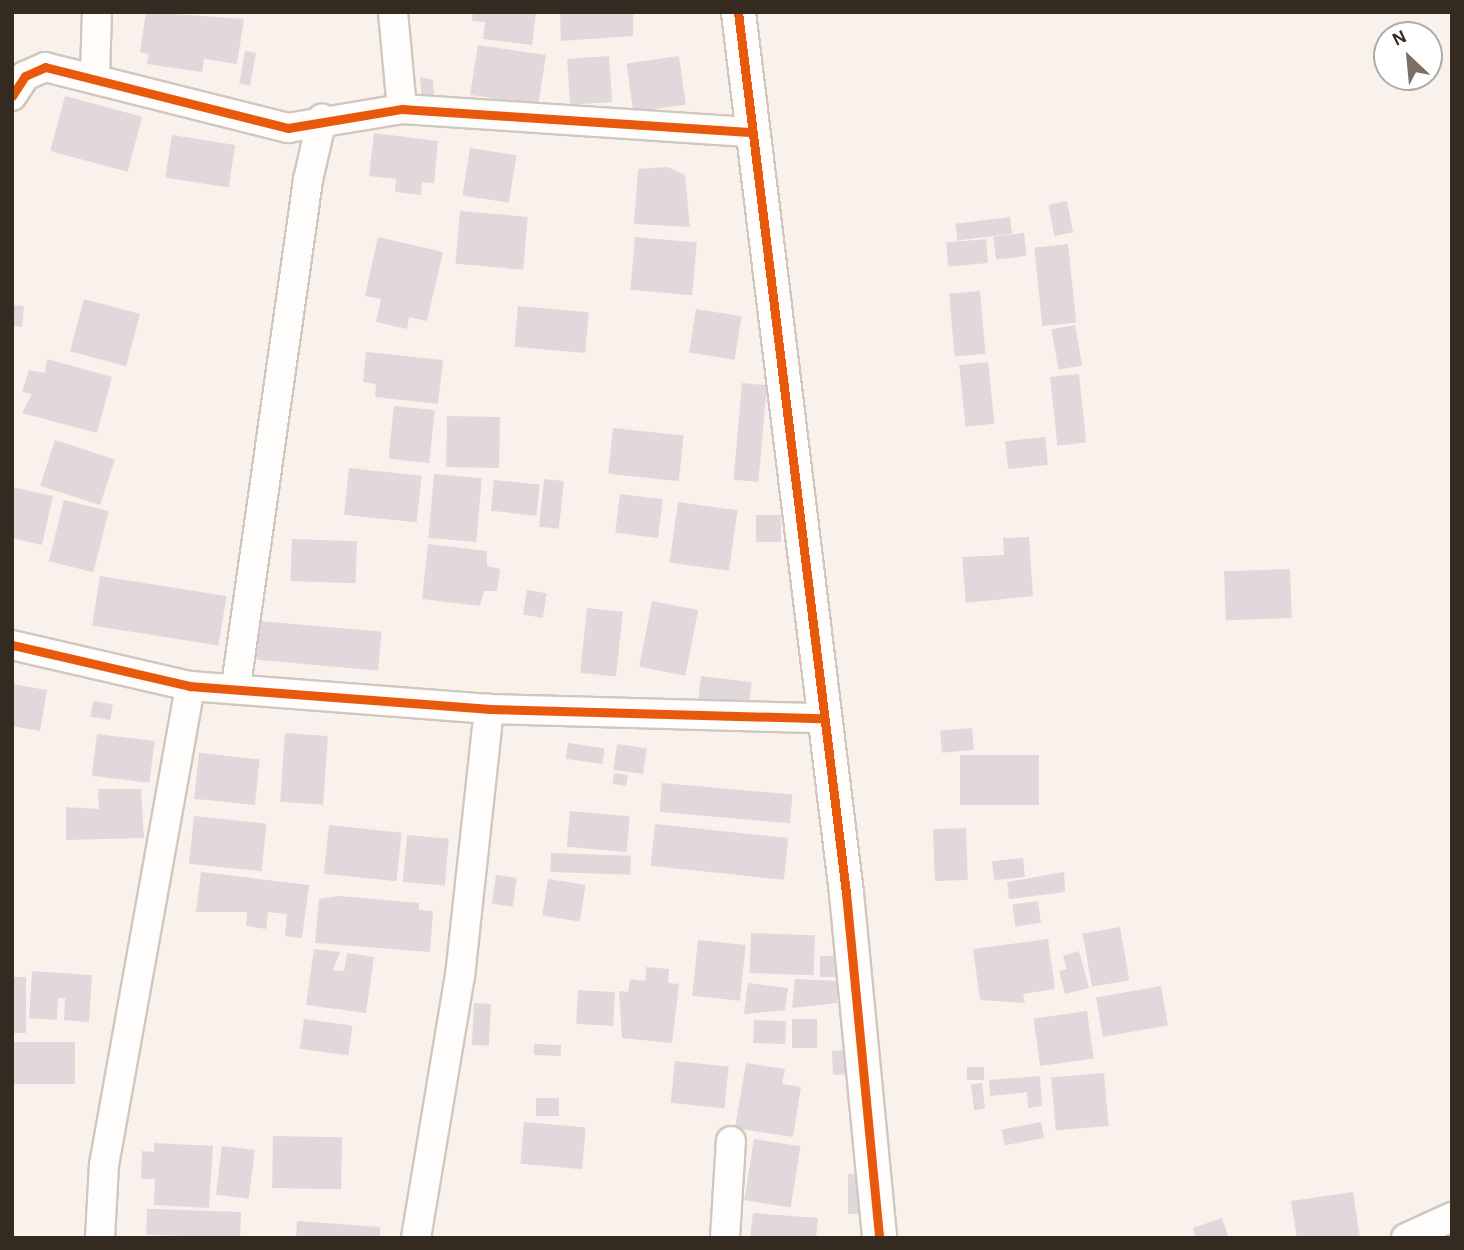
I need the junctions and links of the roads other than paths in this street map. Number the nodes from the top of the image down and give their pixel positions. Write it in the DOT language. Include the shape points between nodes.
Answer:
graph roads {
  1 [pos="97,12"];
  2 [pos="393,12"];
  3 [pos="738,12"];
  4 [pos="95,75"];
  5 [pos="12,96"];
  6 [pos="402,109"];
  7 [pos="322,119"];
  8 [pos="752,132"];
  9 [pos="12,645"];
  10 [pos="190,686"];
  11 [pos="236,687"];
  12 [pos="489,709"];
  13 [pos="821,718"];
  14 [pos="731,1141"];
  15 [pos="1452,1217"];
  16 [pos="100,1238"];
  17 [pos="416,1238"];
  18 [pos="725,1238"];
  19 [pos="879,1238"];
  20 [pos="1406,1238"];
  1 -- 4 [label="street"];
  2 -- 6 [label="street"];
  3 -- 8 [label="street"];
  4 -- 5 [label="street" via="45,67 25,76"];
  4 -- 7 [label="street" via="288,128"];
  6 -- 7 [label="street"];
  6 -- 8 [label="street"];
  7 -- 11 [label="street"];
  8 -- 13 [label="street"];
  9 -- 10 [label="street"];
  10 -- 11 [label="street"];
  10 -- 16 [label="street" via="104,1165"];
  11 -- 12 [label="street"];
  12 -- 13 [label="street"];
  12 -- 17 [label="street" via="460,976"];
  13 -- 19 [label="street" via="846,893"];
  14 -- 18 [label="street"];
  15 -- 20 [label="street"];
}
